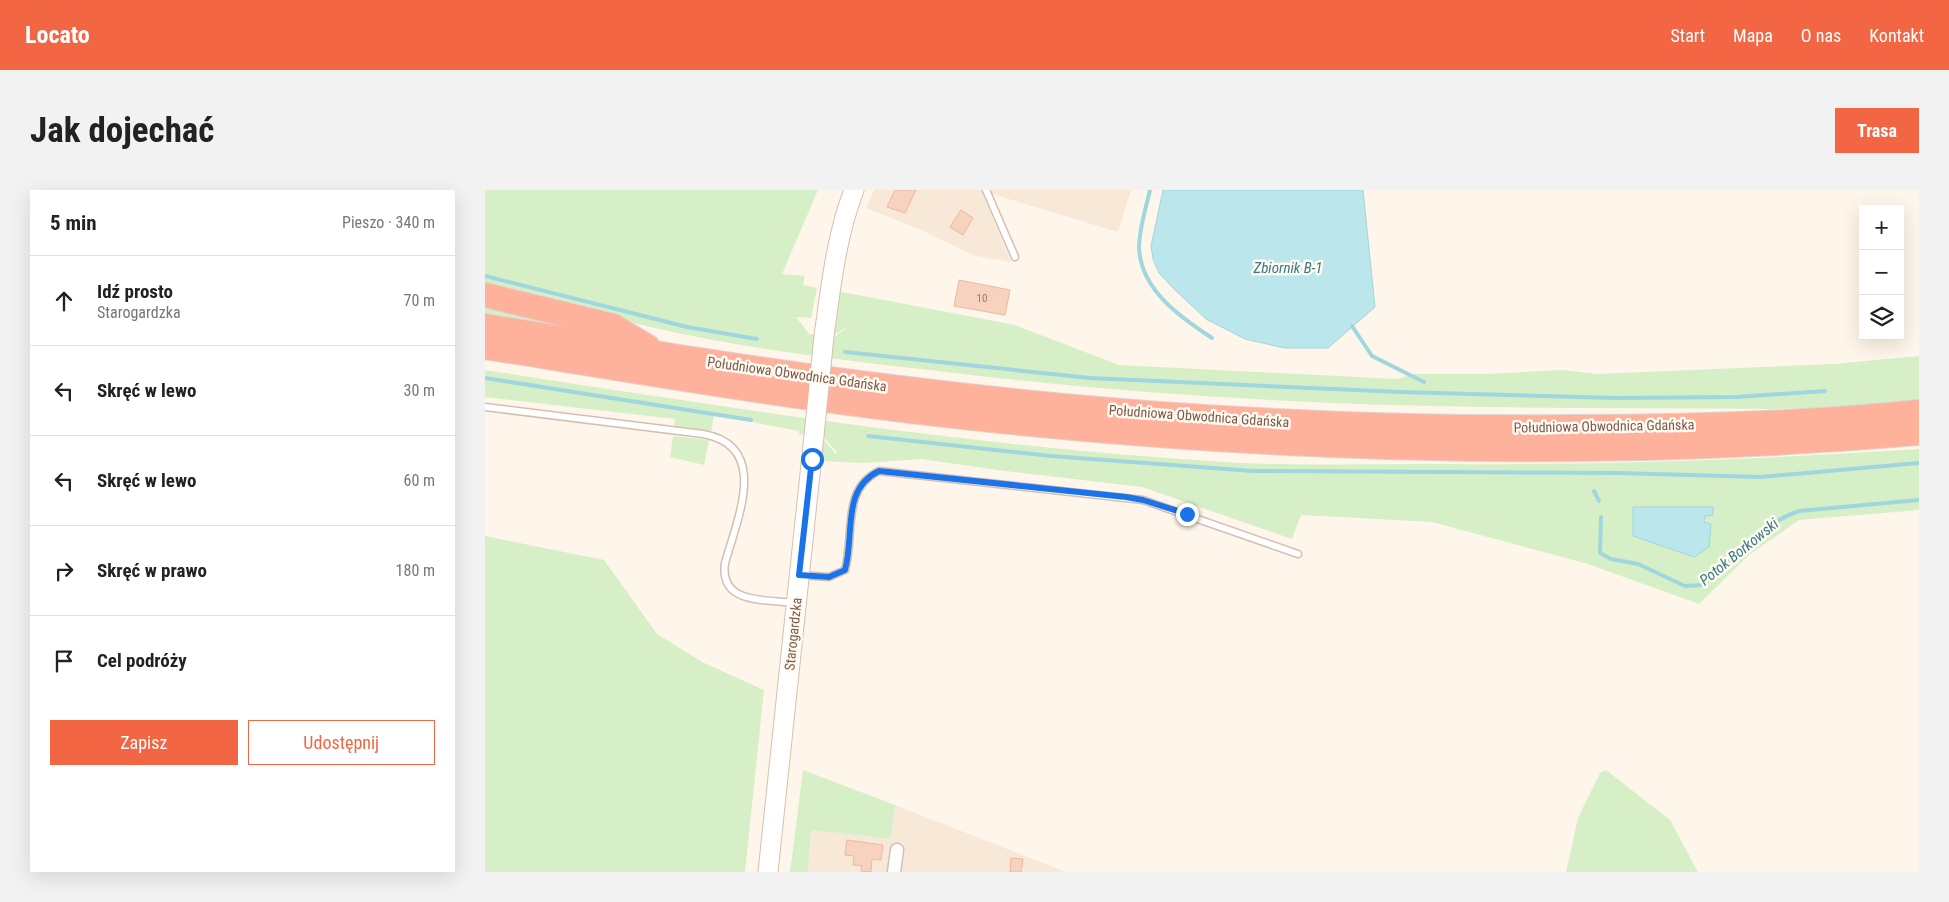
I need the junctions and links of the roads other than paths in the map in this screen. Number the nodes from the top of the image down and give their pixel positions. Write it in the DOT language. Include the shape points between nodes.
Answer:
graph roads {
  1 [pos="854,190"];
  2 [pos="986,190"];
  3 [pos="1015,257"];
  4 [pos="485,295"];
  5 [pos="485,326"];
  6 [pos="485,347"];
  7 [pos="660,354"];
  8 [pos="485,356"];
  9 [pos="545,357"];
  10 [pos="485,407"];
  11 [pos="1919,412"];
  12 [pos="1919,433"];
  13 [pos="1298,554"];
  14 [pos="799,575"];
  15 [pos="796,603"];
  16 [pos="897,850"];
  17 [pos="768,872"];
  18 [pos="894,872"];
  1 -- 14 [label="main road, Starogardzka, bridge" via="834,260"];
  2 -- 3 [label="lane"];
  4 -- 7 [label="highway" via="613,326"];
  5 -- 7 [label="highway, Południowa Obwodnica Gdańska"];
  6 -- 9 [label="highway, Południowa Obwodnica Gdańska"];
  7 -- 11 [label="highway, Południowa Obwodnica Gdańska" via="893,387 1041,403 1329,425 1651,427"];
  8 -- 9 [label="highway"];
  9 -- 12 [label="highway, Południowa Obwodnica Gdańska" via="895,409 1036,425 1245,441 1417,448 1608,448 1750,444"];
  10 -- 15 [label="lane" via="703,434 725,441 740,458 745,480 725,563 726,583 740,596"];
  13 -- 14 [label="lane" via="1143,500 885,471 870,475 855,492 845,570 829,577"];
  14 -- 15 [label="main road, Starogardzka"];
  15 -- 17 [label="main road, Starogardzka"];
  16 -- 18 [label="street"];
}
